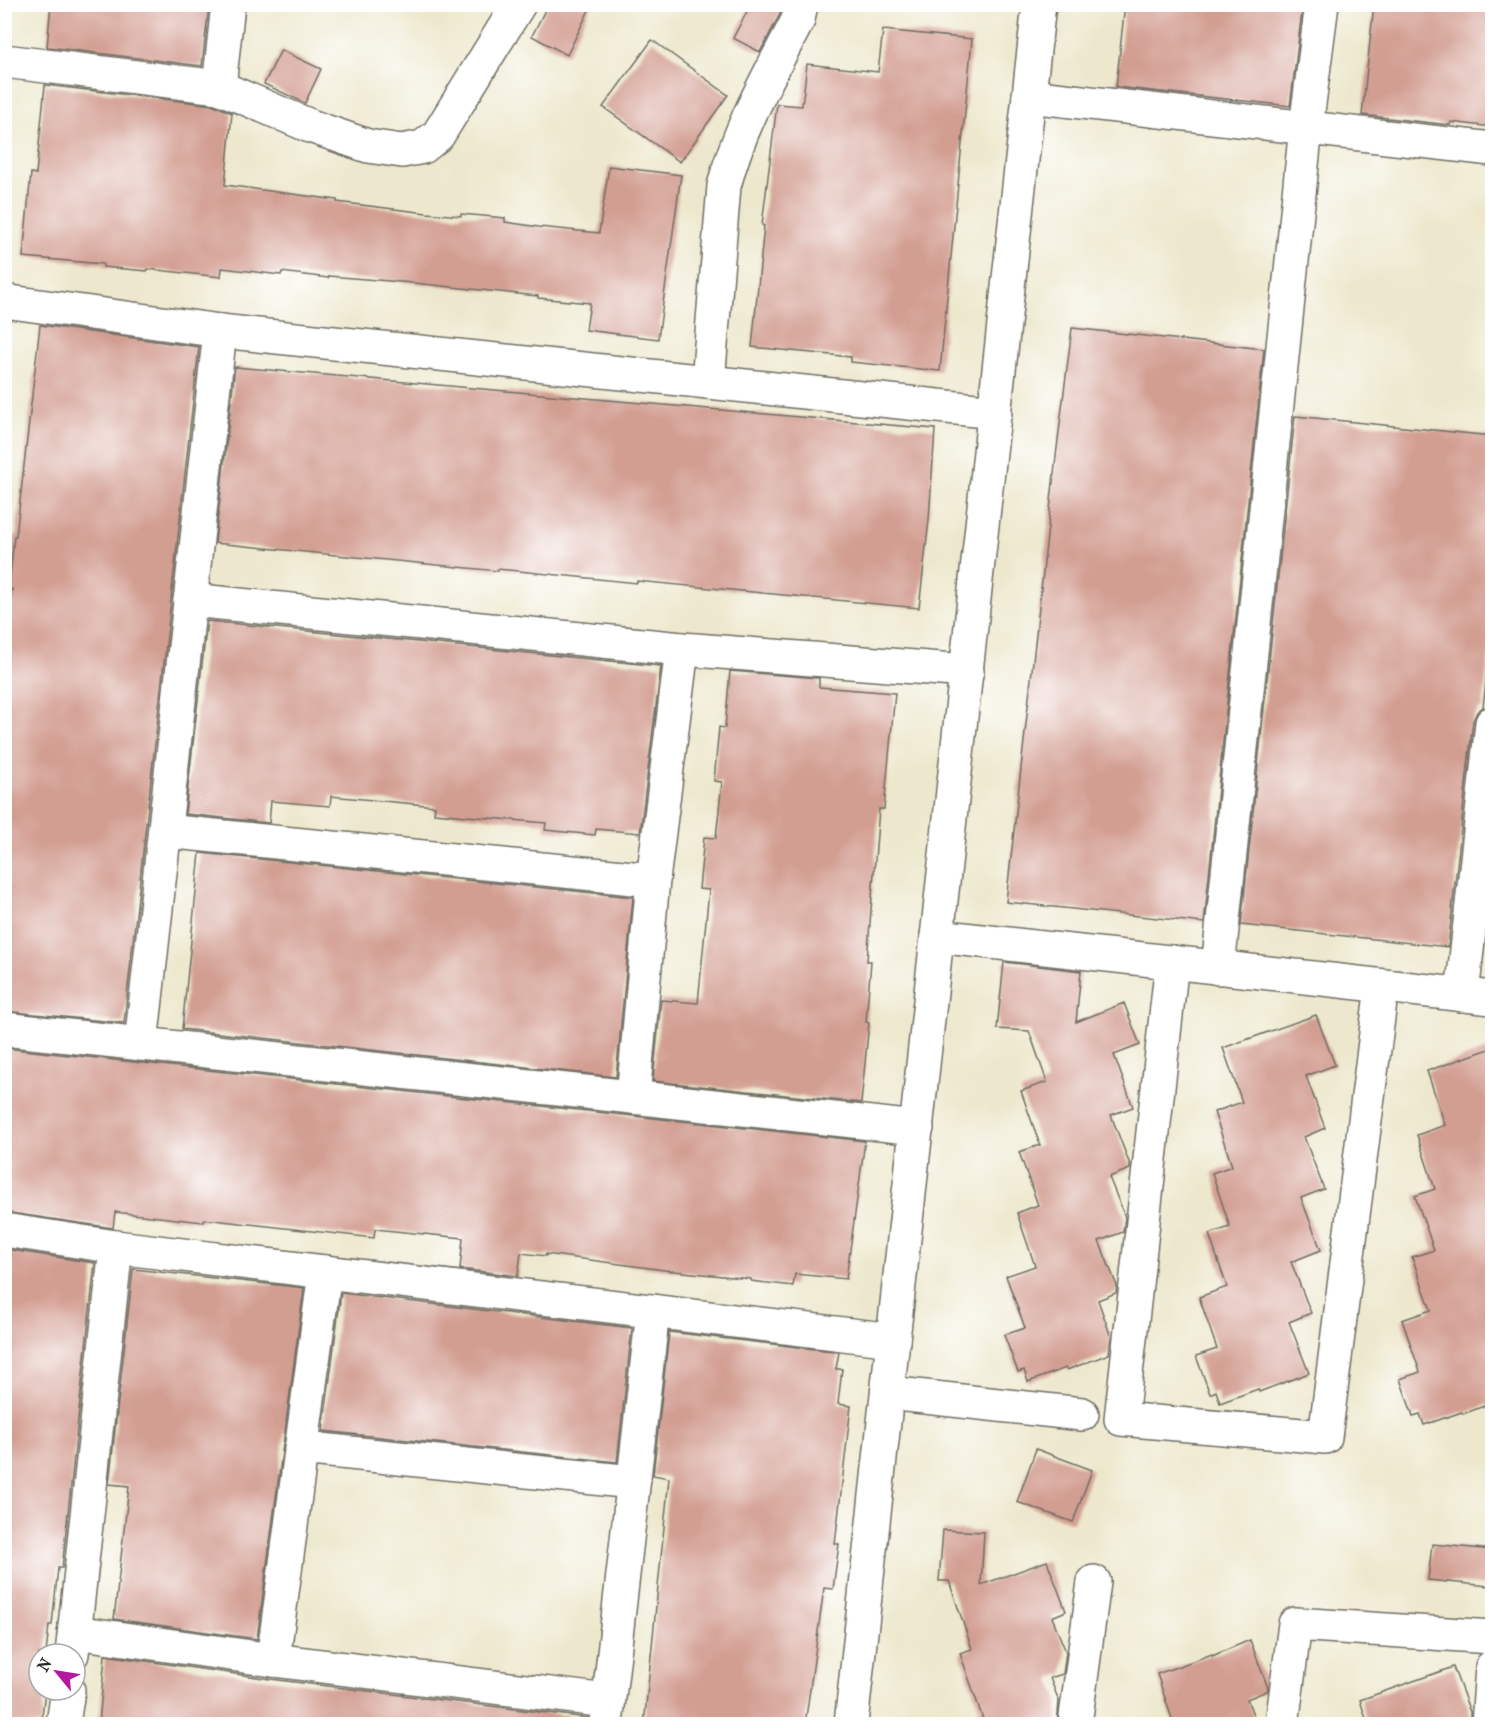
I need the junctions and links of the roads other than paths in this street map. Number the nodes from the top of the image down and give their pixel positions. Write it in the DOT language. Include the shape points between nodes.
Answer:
graph roads {
  1 [pos="228,4"];
  2 [pos="519,4"];
  3 [pos="801,4"];
  4 [pos="1039,4"];
  5 [pos="1322,4"];
  6 [pos="4,61"];
  7 [pos="219,87"];
  8 [pos="1029,96"];
  9 [pos="1306,127"];
  10 [pos="1492,149"];
  11 [pos="4,302"];
  12 [pos="220,331"];
  13 [pos="708,382"];
  14 [pos="995,412"];
  15 [pos="190,600"];
  16 [pos="682,649"];
  17 [pos="966,671"];
  18 [pos="1492,723"];
  19 [pos="165,831"];
  20 [pos="653,880"];
  21 [pos="937,936"];
  22 [pos="1172,962"];
  23 [pos="1218,968"];
  24 [pos="1382,986"];
  25 [pos="1477,997"];
  26 [pos="4,1029"];
  27 [pos="141,1044"];
  28 [pos="633,1097"];
  29 [pos="916,1128"];
  30 [pos="4,1230"];
  31 [pos="116,1247"];
  32 [pos="325,1272"];
  33 [pos="653,1311"];
  34 [pos="893,1340"];
  35 [pos="888,1393"];
  36 [pos="1082,1414"];
  37 [pos="301,1448"];
  38 [pos="633,1482"];
  39 [pos="1094,1582"];
  40 [pos="1492,1637"];
  41 [pos="74,1642"];
  42 [pos="87,1644"];
  43 [pos="273,1660"];
  44 [pos="1492,1667"];
  45 [pos="66,1702"];
  46 [pos="607,1713"];
  47 [pos="63,1725"];
  48 [pos="851,1725"];
  49 [pos="1075,1725"];
  50 [pos="1282,1725"];
  51 [pos="1488,1725"];
  1 -- 7 [label="street"];
  2 -- 7 [label="street" via="438,135 423,147 402,151 368,146"];
  3 -- 13 [label="street" via="798,20 732,157 724,186"];
  4 -- 8 [label="street"];
  5 -- 9 [label="street"];
  6 -- 7 [label="street"];
  8 -- 9 [label="street"];
  8 -- 14 [label="street"];
  9 -- 10 [label="street"];
  9 -- 23 [label="street"];
  11 -- 12 [label="street"];
  12 -- 13 [label="street"];
  12 -- 15 [label="street"];
  13 -- 14 [label="street"];
  14 -- 17 [label="street"];
  15 -- 16 [label="street"];
  15 -- 19 [label="street"];
  16 -- 17 [label="street"];
  16 -- 20 [label="street"];
  17 -- 21 [label="street"];
  18 -- 25 [label="street"];
  19 -- 20 [label="street"];
  19 -- 27 [label="street"];
  20 -- 28 [label="street"];
  21 -- 22 [label="street"];
  21 -- 29 [label="street"];
  22 -- 23 [label="street"];
  22 -- 24 [label="street" via="1121,1419 1325,1437"];
  23 -- 24 [label="street"];
  24 -- 25 [label="street"];
  26 -- 27 [label="street"];
  27 -- 28 [label="street"];
  28 -- 29 [label="street"];
  29 -- 34 [label="street"];
  30 -- 31 [label="street"];
  31 -- 32 [label="street"];
  31 -- 41 [label="street"];
  32 -- 33 [label="street"];
  32 -- 37 [label="street"];
  33 -- 34 [label="street"];
  33 -- 38 [label="street"];
  34 -- 35 [label="street"];
  35 -- 36 [label="street"];
  35 -- 48 [label="street"];
  37 -- 38 [label="street"];
  37 -- 43 [label="street"];
  38 -- 46 [label="street"];
  39 -- 49 [label="street"];
  40 -- 50 [label="street" via="1295,1623"];
  42 -- 43 [label="street"];
  43 -- 46 [label="street"];
  44 -- 51 [label="street"];
  45 -- 47 [label="street"];
}
